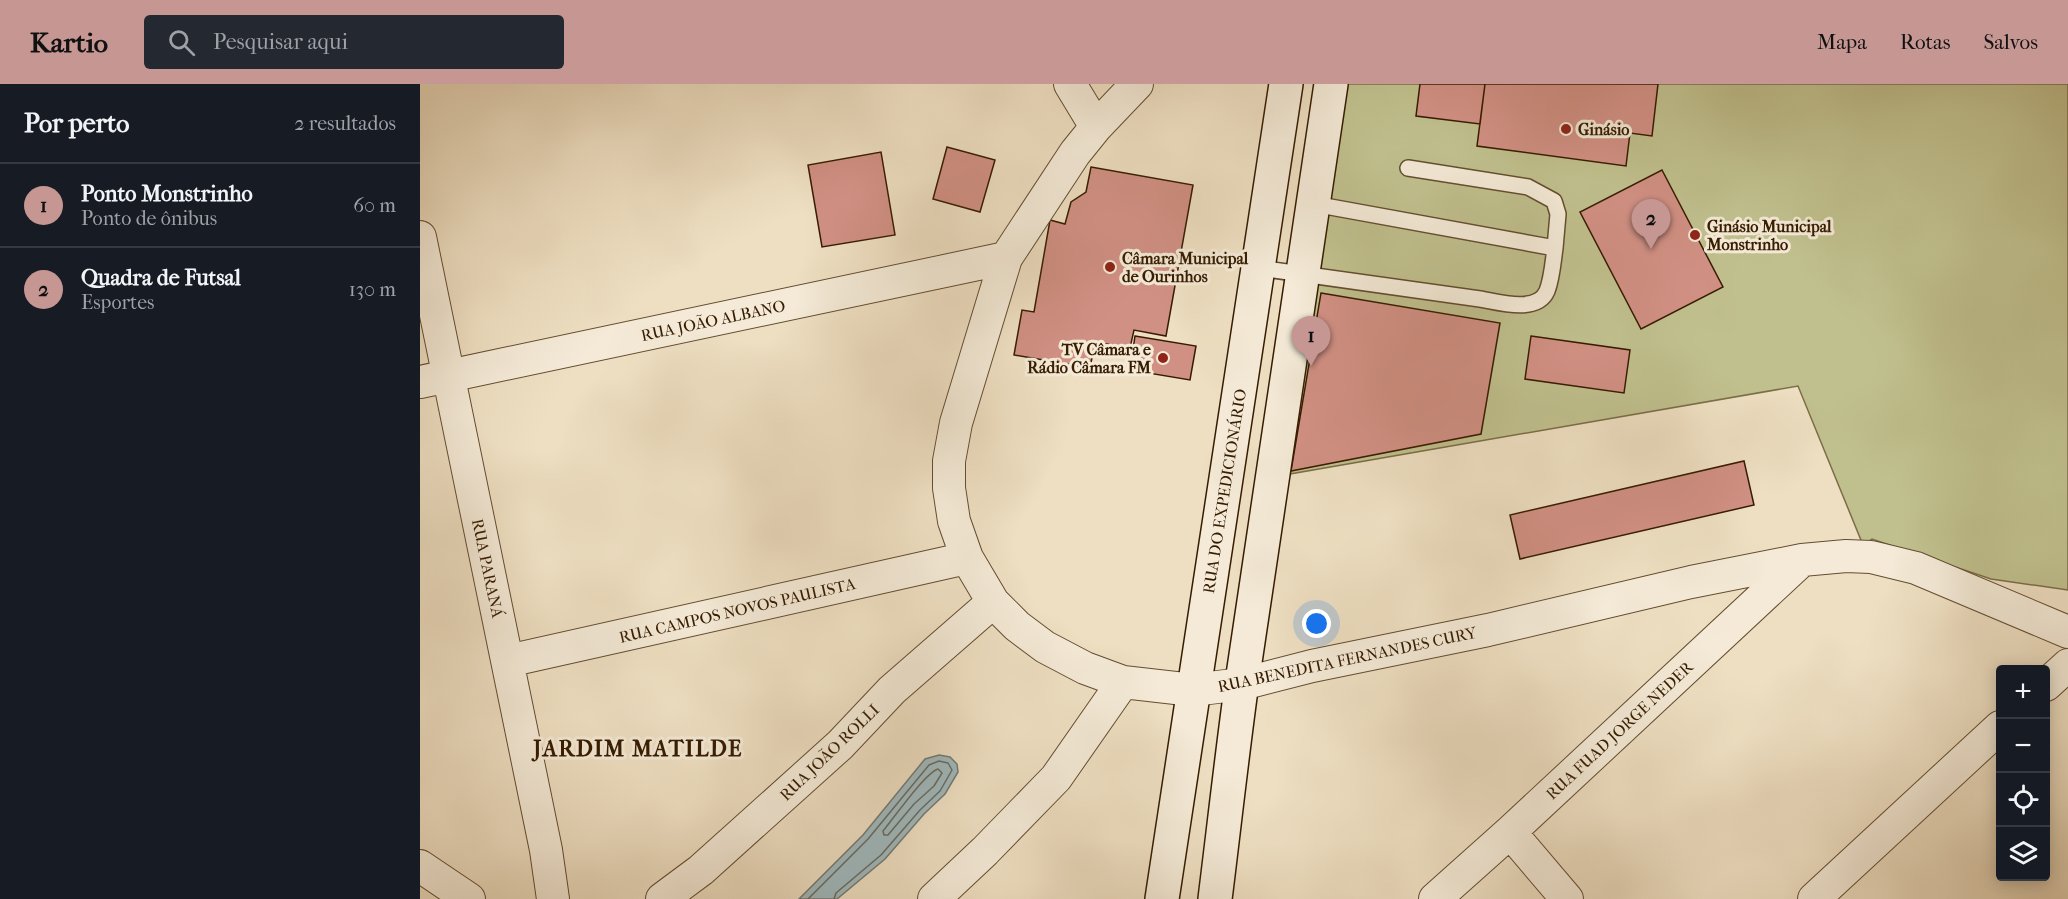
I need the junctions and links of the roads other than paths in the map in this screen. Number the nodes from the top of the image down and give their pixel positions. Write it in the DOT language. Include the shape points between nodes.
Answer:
graph roads {
  1 [pos="1070,84"];
  2 [pos="1137,84"];
  3 [pos="1286,84"];
  4 [pos="1330,84"];
  5 [pos="1096,127"];
  6 [pos="1408,168"];
  7 [pos="1314,204"];
  8 [pos="420,237"];
  9 [pos="1555,248"];
  10 [pos="1006,258"];
  11 [pos="1259,268"];
  12 [pos="1304,275"];
  13 [pos="435,379"];
  14 [pos="1237,409"];
  15 [pos="1282,415"];
  16 [pos="967,558"];
  17 [pos="1802,560"];
  18 [pos="993,602"];
  19 [pos="2068,632"];
  20 [pos="508,661"];
  21 [pos="2068,665"];
  22 [pos="2050,681"];
  23 [pos="1123,682"];
  24 [pos="1242,684"];
  25 [pos="1193,690"];
  26 [pos="1996,732"];
  27 [pos="1510,832"];
  28 [pos="420,866"];
  29 [pos="469,899"];
  30 [pos="554,899"];
  31 [pos="662,899"];
  32 [pos="934,899"];
  33 [pos="1162,899"];
  34 [pos="1215,899"];
  35 [pos="1435,899"];
  36 [pos="1567,899"];
  37 [pos="1814,899"];
  1 -- 5 [label="street"];
  2 -- 5 [label="street, RUA BENEDITA FERNANDES CURY"];
  3 -- 11 [label="main road, RUA DO EXPEDICIONÁRIO"];
  4 -- 7 [label="main road"];
  5 -- 10 [label="street, RUA BENEDITA FERNANDES CURY"];
  6 -- 9 [label="lane" via="1528,187 1541,193 1554,201 1558,214"];
  7 -- 9 [label="lane"];
  7 -- 12 [label="main road"];
  8 -- 13 [label="street, RUA PARANÁ"];
  9 -- 12 [label="lane" via="1548,289 1534,303 1515,305"];
  10 -- 13 [label="street, RUA JOÃO ALBANO"];
  10 -- 16 [label="street, RUA BENEDITA FERNANDES CURY" via="956,423 950,461 954,521"];
  11 -- 12 [label="lane"];
  11 -- 14 [label="main road, RUA DO EXPEDICIONÁRIO"];
  12 -- 15 [label="main road"];
  13 -- 20 [label="street, RUA PARANÁ"];
  14 -- 15 [label="main road"];
  14 -- 25 [label="main road, RUA DO EXPEDICIONÁRIO"];
  15 -- 24 [label="main road"];
  16 -- 18 [label="street, RUA BENEDITA FERNANDES CURY"];
  16 -- 20 [label="street, RUA CAMPOS NOVOS PAULISTA"];
  17 -- 19 [label="street, RUA BENEDITA FERNANDES CURY" via="1846,556 1889,560 1917,568"];
  17 -- 24 [label="street, RUA BENEDITA FERNANDES CURY"];
  17 -- 27 [label="street, RUA FUAD JORGE NEDER"];
  18 -- 23 [label="street, RUA BENEDITA FERNANDES CURY" via="1045,647"];
  18 -- 31 [label="street, RUA JOÃO ROLLI" via="892,690 840,745 745,831"];
  20 -- 30 [label="street, RUA PARANÁ"];
  21 -- 22 [label="street"];
  23 -- 25 [label="street, RUA BENEDITA FERNANDES CURY"];
  23 -- 32 [label="street" via="1056,778"];
  24 -- 25 [label="street, RUA BENEDITA FERNANDES CURY"];
  24 -- 34 [label="main road"];
  25 -- 33 [label="main road, RUA DO EXPEDICIONÁRIO"];
  26 -- 37 [label="street"];
  27 -- 35 [label="street, RUA FUAD JORGE NEDER"];
  27 -- 36 [label="street"];
  28 -- 29 [label="street"];
}
